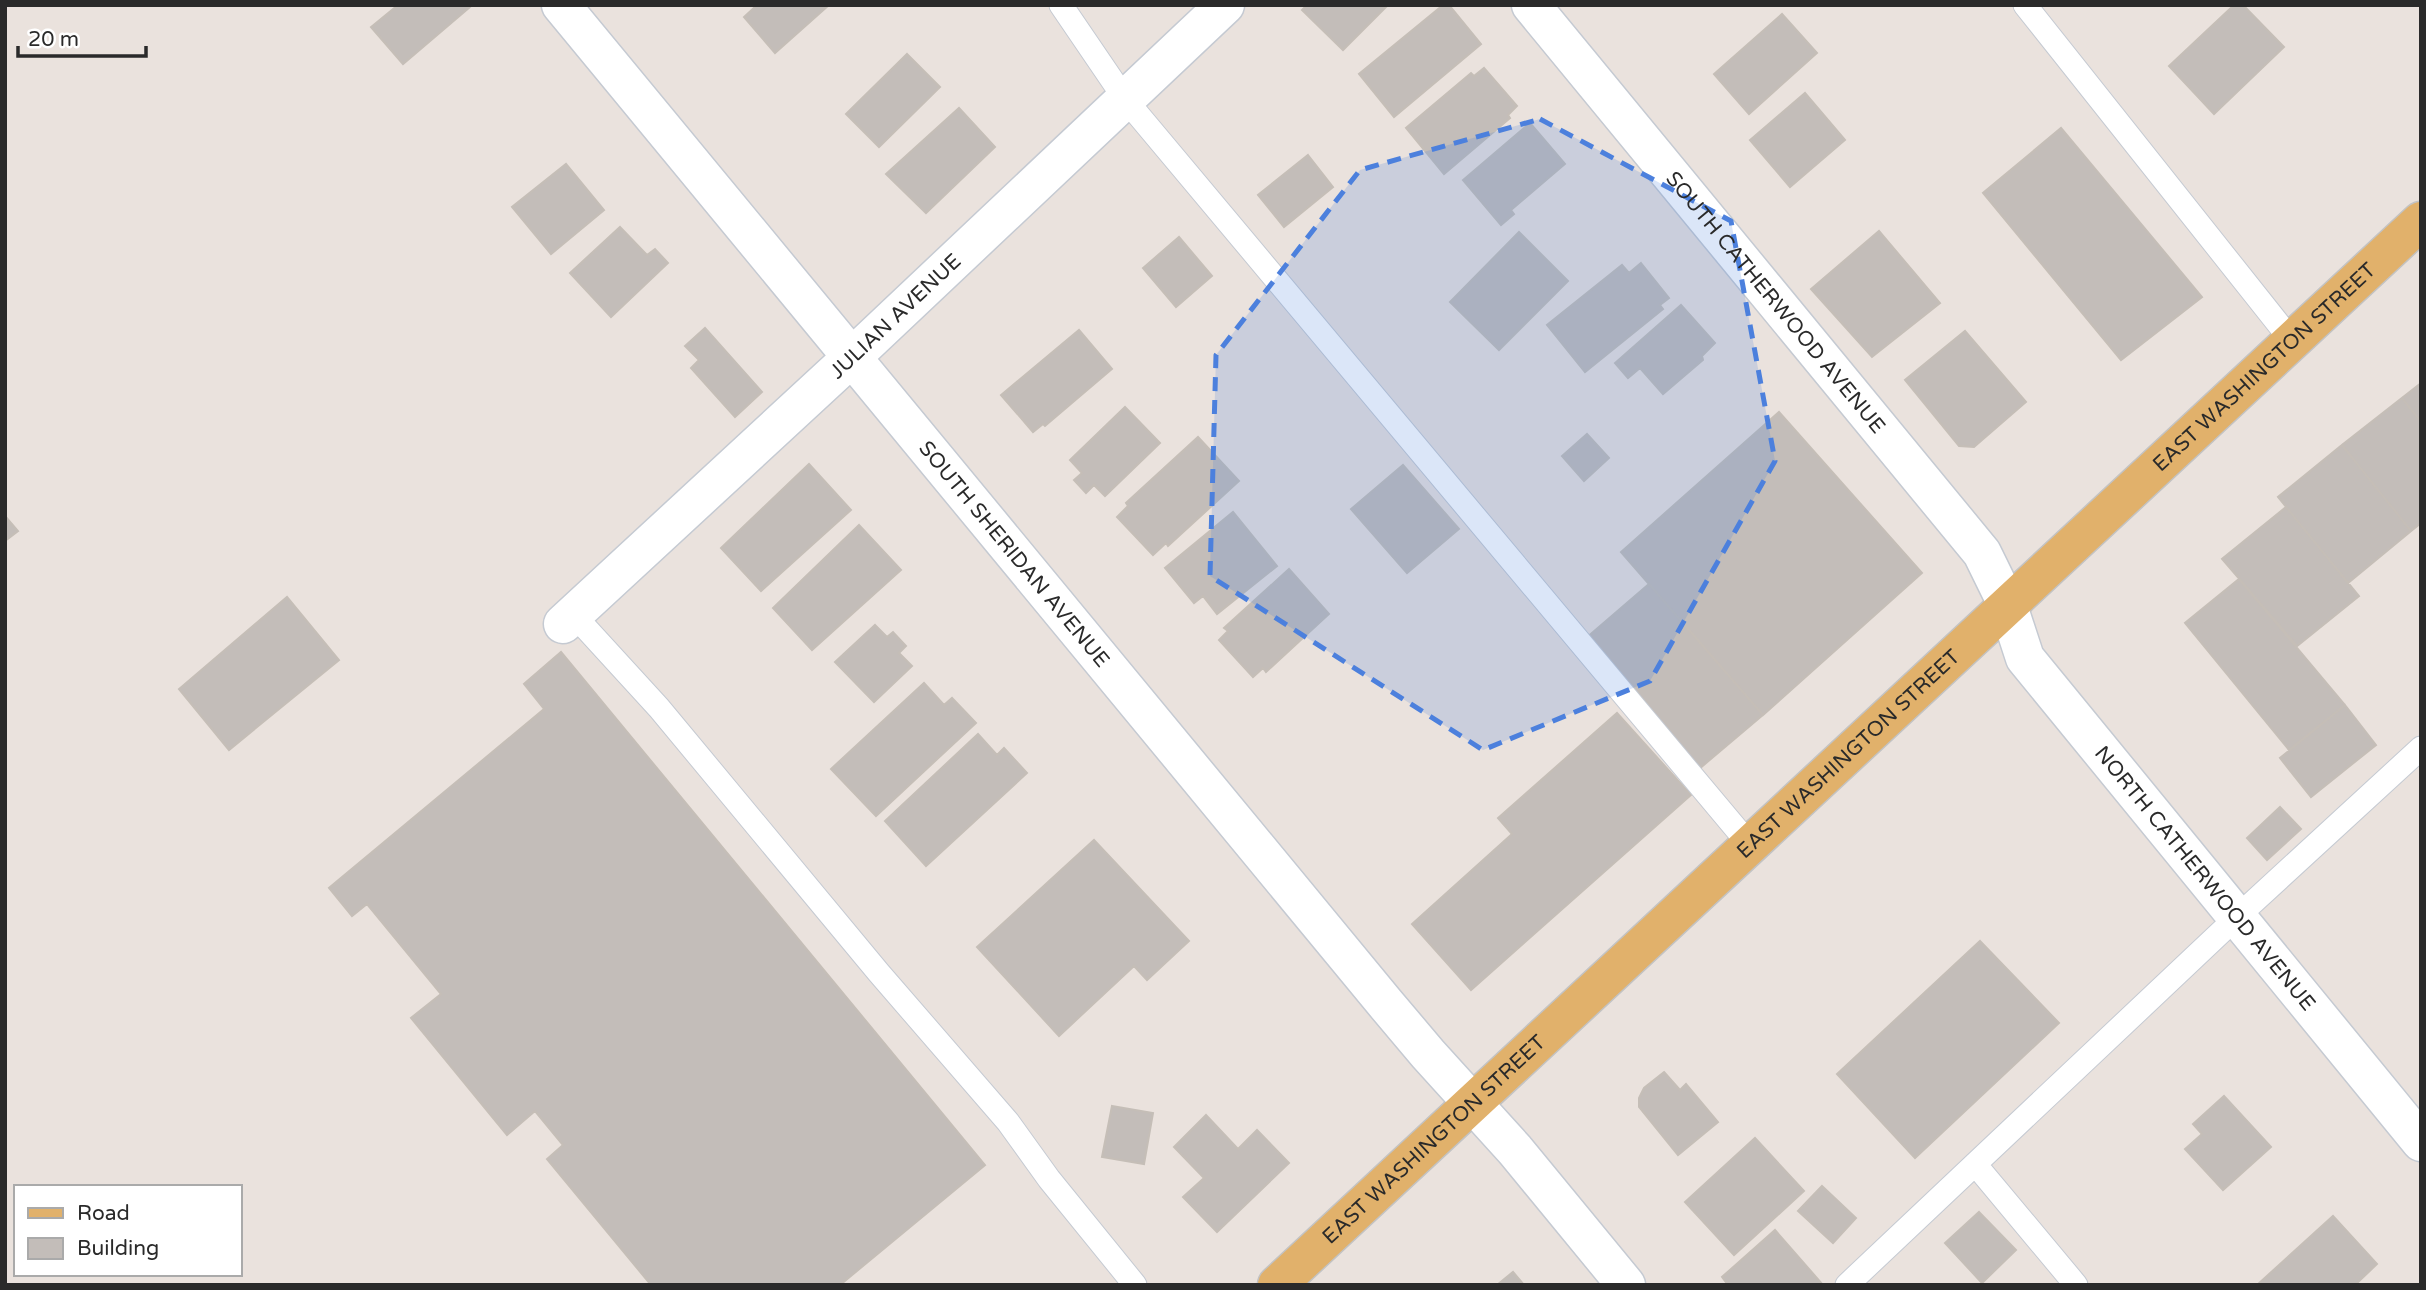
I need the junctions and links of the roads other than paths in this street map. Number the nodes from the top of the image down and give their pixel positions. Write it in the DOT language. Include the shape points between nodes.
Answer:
graph roads {
  1 [pos="561,5"];
  2 [pos="1061,5"];
  3 [pos="1225,5"];
  4 [pos="1531,5"];
  5 [pos="2025,5"];
  6 [pos="1125,99"];
  7 [pos="2421,221"];
  8 [pos="2292,341"];
  9 [pos="851,358"];
  10 [pos="2008,606"];
  11 [pos="568,619"];
  12 [pos="2421,748"];
  13 [pos="1749,845"];
  14 [pos="2237,917"];
  15 [pos="1471,1102"];
  16 [pos="2421,1142"];
  17 [pos="1975,1164"];
  18 [pos="1135,1285"];
  19 [pos="1277,1285"];
  20 [pos="1626,1285"];
  21 [pos="1847,1285"];
  22 [pos="2076,1285"];
  1 -- 9 [label="street, SOUTH SHERIDAN AVENUE"];
  2 -- 6 [label="lane"];
  3 -- 6 [label="street, JULIAN AVENUE"];
  4 -- 10 [label="street, SOUTH CATHERWOOD AVENUE" via="1982,553"];
  5 -- 8 [label="lane"];
  6 -- 9 [label="street, JULIAN AVENUE"];
  6 -- 13 [label="lane"];
  7 -- 8 [label="main road, EAST WASHINGTON STREET"];
  8 -- 10 [label="main road, EAST WASHINGTON STREET"];
  9 -- 11 [label="street, JULIAN AVENUE"];
  9 -- 15 [label="street, SOUTH SHERIDAN AVENUE"];
  10 -- 13 [label="main road, EAST WASHINGTON STREET"];
  10 -- 14 [label="street, NORTH CATHERWOOD AVENUE" via="2025,658"];
  11 -- 18 [label="lane" via="659,708 1008,1122"];
  12 -- 14 [label="lane"];
  13 -- 15 [label="main road, EAST WASHINGTON STREET"];
  14 -- 16 [label="street, NORTH CATHERWOOD AVENUE"];
  14 -- 17 [label="lane"];
  15 -- 19 [label="main road, EAST WASHINGTON STREET"];
  15 -- 20 [label="street, SOUTH SHERIDAN AVENUE"];
  17 -- 21 [label="lane"];
  17 -- 22 [label="lane"];
}
